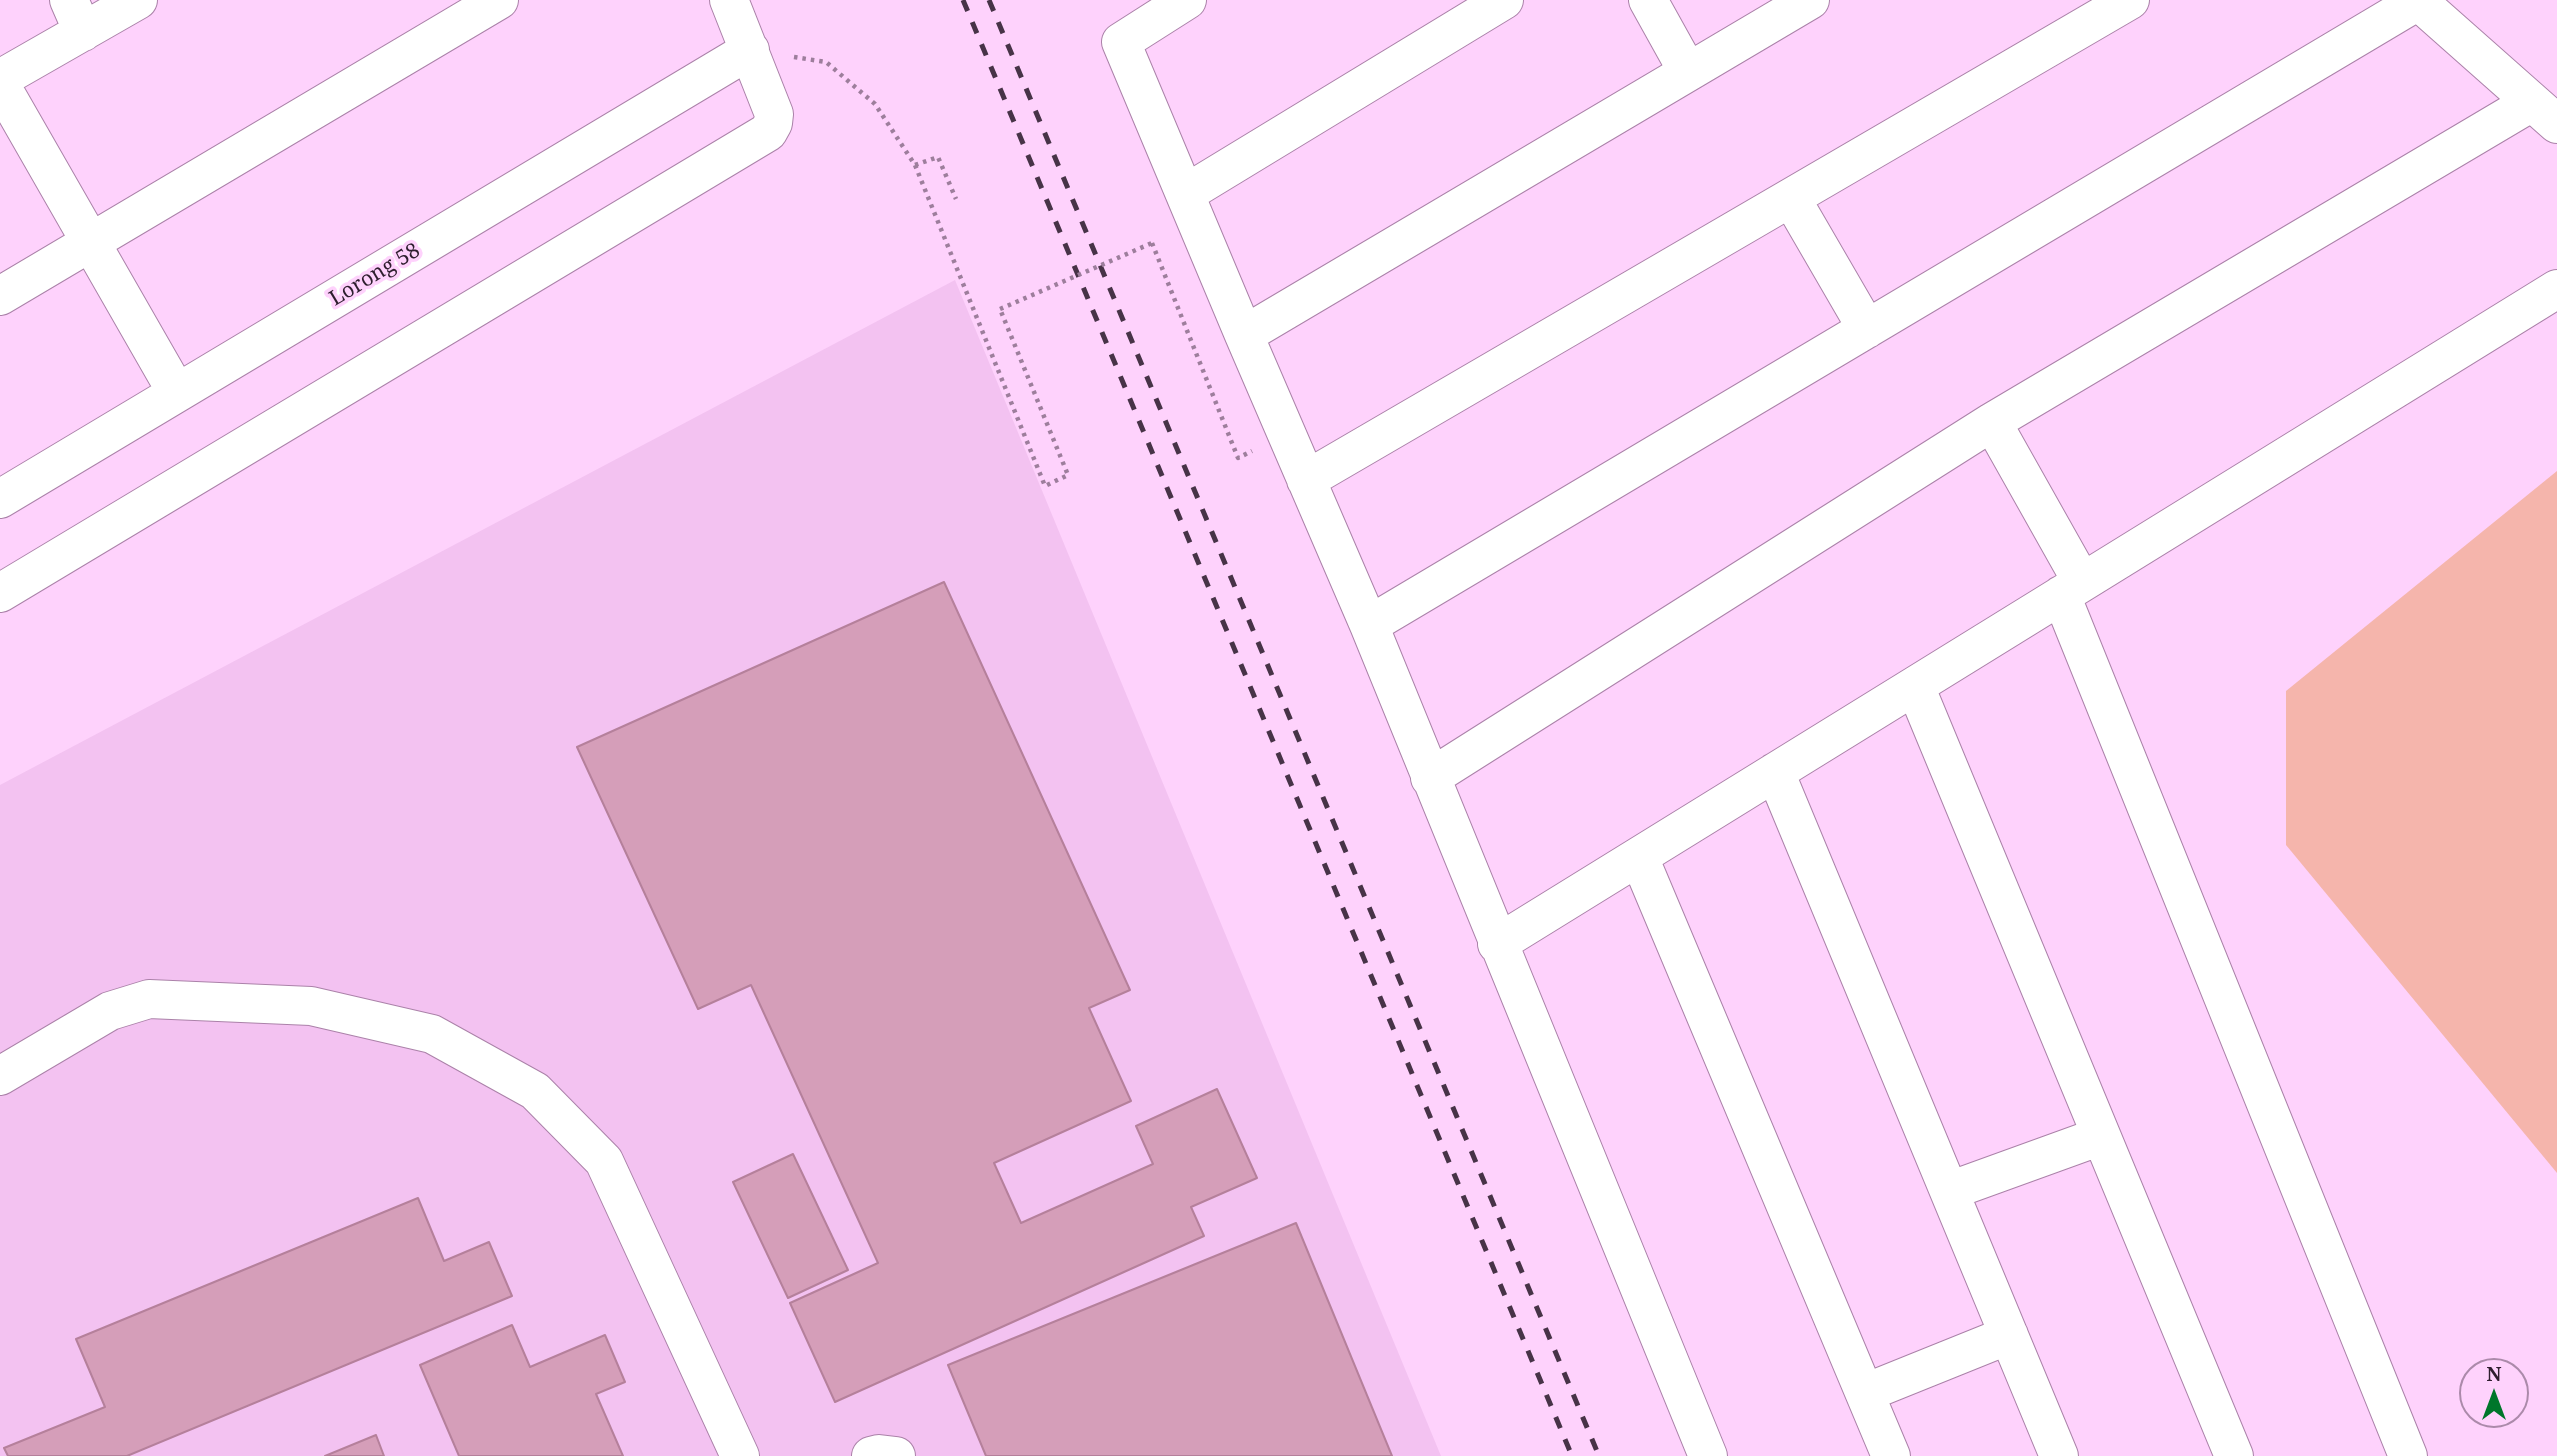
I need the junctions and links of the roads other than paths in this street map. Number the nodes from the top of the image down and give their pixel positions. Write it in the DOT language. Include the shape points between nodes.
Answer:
graph roads {
  1 [pos="138,0"];
  2 [pos="499,0"];
  3 [pos="729,0"];
  4 [pos="1187,0"];
  5 [pos="1504,0"];
  6 [pos="1648,0"];
  7 [pos="1810,0"];
  8 [pos="2130,0"];
  9 [pos="2418,0"];
  10 [pos="76,16"];
  11 [pos="750,50"];
  12 [pos="1688,72"];
  13 [pos="0,79"];
  14 [pos="0,84"];
  15 [pos="2545,113"];
  16 [pos="1185,194"];
  17 [pos="1791,198"];
  18 [pos="91,242"];
  19 [pos="2557,289"];
  20 [pos="0,296"];
  21 [pos="1867,329"];
  22 [pos="1244,335"];
  23 [pos="177,393"];
  24 [pos="1992,422"];
  25 [pos="1306,480"];
  26 [pos="0,499"];
  27 [pos="2072,589"];
  28 [pos="0,593"];
  29 [pos="1369,625"];
  30 [pos="1915,686"];
  31 [pos="1775,772"];
  32 [pos="1430,778"];
  33 [pos="1639,857"];
  34 [pos="1497,944"];
  35 [pos="0,1076"];
  36 [pos="2101,1136"];
  37 [pos="1949,1191"];
  38 [pos="2009,1335"];
  39 [pos="1864,1393"];
  40 [pos="740,1456"];
  41 [pos="871,1456"];
  42 [pos="896,1456"];
  43 [pos="1709,1456"];
  44 [pos="1891,1456"];
  45 [pos="2059,1456"];
  46 [pos="2234,1456"];
  47 [pos="2408,1456"];
  1 -- 10 [label="street"];
  2 -- 18 [label="street"];
  3 -- 11 [label="street"];
  4 -- 16 [label="street" via="1121,42"];
  5 -- 16 [label="street"];
  6 -- 12 [label="street"];
  7 -- 12 [label="street"];
  8 -- 17 [label="street"];
  9 -- 15 [label="street"];
  9 -- 21 [label="street"];
  10 -- 13 [label="street"];
  11 -- 23 [label="street, Lorong 58"];
  11 -- 28 [label="street" via="774,114 768,132"];
  12 -- 22 [label="street"];
  14 -- 18 [label="street"];
  15 -- 24 [label="street"];
  16 -- 22 [label="street"];
  17 -- 21 [label="street"];
  17 -- 25 [label="street"];
  18 -- 20 [label="street"];
  18 -- 23 [label="street"];
  19 -- 27 [label="street"];
  21 -- 29 [label="street"];
  22 -- 25 [label="street"];
  23 -- 26 [label="street, Lorong 58"];
  24 -- 27 [label="street"];
  24 -- 32 [label="street"];
  25 -- 29 [label="street"];
  27 -- 30 [label="street"];
  27 -- 47 [label="street"];
  29 -- 32 [label="street"];
  30 -- 31 [label="street"];
  30 -- 36 [label="street"];
  31 -- 33 [label="street"];
  31 -- 37 [label="street"];
  32 -- 34 [label="street"];
  33 -- 34 [label="street"];
  33 -- 39 [label="street"];
  34 -- 43 [label="street"];
  35 -- 40 [label="street" via="110,1011 149,999 311,1006 432,1034 535,1091 604,1161"];
  36 -- 37 [label="street"];
  36 -- 46 [label="street"];
  37 -- 38 [label="street"];
  38 -- 39 [label="street"];
  38 -- 45 [label="street"];
  39 -- 44 [label="street"];
  41 -- 42 [label="street"];
}
